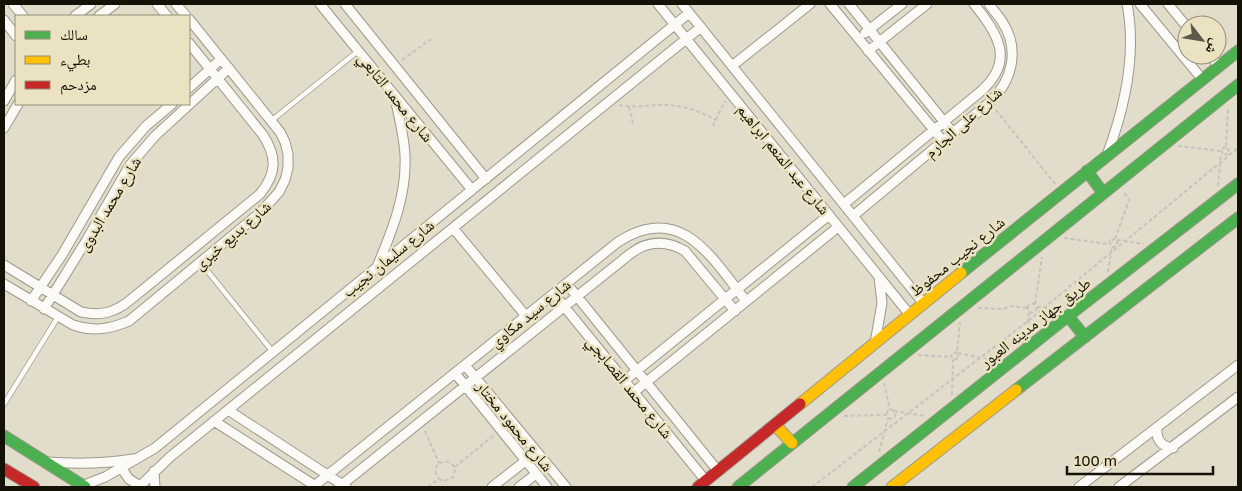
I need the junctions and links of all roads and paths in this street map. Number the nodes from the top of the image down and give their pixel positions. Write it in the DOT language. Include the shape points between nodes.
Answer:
graph roads {
  1 [pos="13,4"];
  2 [pos="92,4"];
  3 [pos="115,4"];
  4 [pos="157,4"];
  5 [pos="176,4"];
  6 [pos="345,4"];
  7 [pos="658,4"];
  8 [pos="682,4"];
  9 [pos="810,4"];
  10 [pos="830,4"];
  11 [pos="849,4"];
  12 [pos="902,4"];
  13 [pos="927,4"];
  14 [pos="974,4"];
  15 [pos="989,4"];
  16 [pos="1127,4"];
  17 [pos="1140,4"];
  18 [pos="1168,4"];
  19 [pos="323,5"];
  20 [pos="689,13"];
  21 [pos="23,15"];
  22 [pos="76,15"];
  23 [pos="100,15"];
  24 [pos="166,15"];
  25 [pos="185,15"];
  26 [pos="1177,15"];
  27 [pos="4,20"];
  28 [pos="190,20"];
  29 [pos="675,25"];
  30 [pos="701,27"];
  31 [pos="870,30"];
  32 [pos="15,35"];
  33 [pos="431,39"];
  34 [pos="686,39"];
  35 [pos="858,39"];
  36 [pos="880,42"];
  37 [pos="190,44"];
  38 [pos="1238,50"];
  39 [pos="359,51"];
  40 [pos="868,51"];
  41 [pos="221,59"];
  42 [pos="394,66"];
  43 [pos="732,66"];
  44 [pos="1218,66"];
  45 [pos="229,68"];
  46 [pos="210,69"];
  47 [pos="997,70"];
  48 [pos="1009,76"];
  49 [pos="218,79"];
  50 [pos="1202,80"];
  51 [pos="15,82"];
  52 [pos="1238,85"];
  53 [pos="190,87"];
  54 [pos="730,92"];
  55 [pos="1228,92"];
  56 [pos="395,95"];
  57 [pos="4,101"];
  58 [pos="608,102"];
  59 [pos="990,102"];
  60 [pos="190,104"];
  61 [pos="17,105"];
  62 [pos="171,105"];
  63 [pos="189,105"];
  64 [pos="629,107"];
  65 [pos="716,120"];
  66 [pos="271,121"];
  67 [pos="944,121"];
  68 [pos="633,123"];
  69 [pos="713,126"];
  70 [pos="4,128"];
  71 [pos="933,130"];
  72 [pos="953,132"];
  73 [pos="943,141"];
  74 [pos="1164,144"];
  75 [pos="1227,148"];
  76 [pos="1238,149"];
  77 [pos="1221,153"];
  78 [pos="1107,156"];
  79 [pos="1220,164"];
  80 [pos="1087,171"];
  81 [pos="494,172"];
  82 [pos="486,179"];
  83 [pos="1117,182"];
  84 [pos="1238,184"];
  85 [pos="505,186"];
  86 [pos="472,190"];
  87 [pos="1062,192"];
  88 [pos="1103,192"];
  89 [pos="1217,201"];
  90 [pos="844,204"];
  91 [pos="829,215"];
  92 [pos="853,216"];
  93 [pos="1238,218"];
  94 [pos="838,227"];
  95 [pos="453,228"];
  96 [pos="1046,238"];
  97 [pos="1116,239"];
  98 [pos="1125,241"];
  99 [pos="1109,244"];
  100 [pos="1158,246"];
  101 [pos="1112,247"];
  102 [pos="1111,254"];
  103 [pos="201,263"];
  104 [pos="4,265"];
  105 [pos="377,268"];
  106 [pos="879,277"];
  107 [pos="4,284"];
  108 [pos="567,284"];
  109 [pos="40,287"];
  110 [pos="1106,287"];
  111 [pos="737,289"];
  112 [pos="554,294"];
  113 [pos="53,295"];
  114 [pos="577,296"];
  115 [pos="725,299"];
  116 [pos="31,300"];
  117 [pos="746,301"];
  118 [pos="924,304"];
  119 [pos="1035,304"];
  120 [pos="564,307"];
  121 [pos="962,307"];
  122 [pos="1037,307"];
  123 [pos="1044,308"];
  124 [pos="44,309"];
  125 [pos="1028,309"];
  126 [pos="735,311"];
  127 [pos="1072,313"];
  128 [pos="910,315"];
  129 [pos="526,316"];
  130 [pos="58,317"];
  131 [pos="1028,321"];
  132 [pos="1085,337"];
  133 [pos="875,343"];
  134 [pos="488,347"];
  135 [pos="1026,349"];
  136 [pos="273,352"];
  137 [pos="957,353"];
  138 [pos="903,354"];
  139 [pos="950,357"];
  140 [pos="981,358"];
  141 [pos="498,359"];
  142 [pos="953,360"];
  143 [pos="1009,363"];
  144 [pos="465,365"];
  145 [pos="1238,365"];
  146 [pos="637,370"];
  147 [pos="881,372"];
  148 [pos="455,373"];
  149 [pos="475,378"];
  150 [pos="953,379"];
  151 [pos="624,380"];
  152 [pos="647,382"];
  153 [pos="465,386"];
  154 [pos="634,392"];
  155 [pos="430,393"];
  156 [pos="1238,397"];
  157 [pos="1238,403"];
  158 [pos="4,404"];
  159 [pos="441,405"];
  160 [pos="1226,406"];
  161 [pos="952,409"];
  162 [pos="228,410"];
  163 [pos="890,410"];
  164 [pos="894,411"];
  165 [pos="908,413"];
  166 [pos="886,415"];
  167 [pos="843,416"];
  168 [pos="888,418"];
  169 [pos="939,418"];
  170 [pos="214,421"];
  171 [pos="396,421"];
  172 [pos="421,421"];
  173 [pos="775,425"];
  174 [pos="1157,429"];
  175 [pos="501,430"];
  176 [pos="406,433"];
  177 [pos="884,433"];
  178 [pos="4,436"];
  179 [pos="792,443"];
  180 [pos="1173,448"];
  181 [pos="537,452"];
  182 [pos="139,459"];
  183 [pos="526,461"];
  184 [pos="45,462"];
  185 [pos="439,463"];
  186 [pos="122,468"];
  187 [pos="454,468"];
  188 [pos="4,469"];
  189 [pos="874,470"];
  190 [pos="154,471"];
  191 [pos="718,471"];
  192 [pos="536,474"];
  193 [pos="328,475"];
  194 [pos="439,479"];
  195 [pos="702,484"];
  196 [pos="316,486"];
  197 [pos="342,486"];
  198 [pos="34,487"];
  199 [pos="82,487"];
  200 [pos="139,487"];
  201 [pos="155,487"];
  202 [pos="428,487"];
  203 [pos="492,487"];
  204 [pos="519,487"];
  205 [pos="547,487"];
  206 [pos="566,487"];
  207 [pos="738,487"];
  208 [pos="812,487"];
  209 [pos="853,487"];
  210 [pos="892,487"];
  211 [pos="1079,487"];
  212 [pos="1119,487"];
  1 -- 21 [label="street"];
  2 -- 22 [label="street"];
  3 -- 23 [label="street"];
  4 -- 24 [label="street"];
  5 -- 25 [label="street, شارع بديع خيرى"];
  6 -- 42 [label="street, شارع محمد التابعي"];
  7 -- 29 [label="street, شارع عبد المنعم ابراهيم"];
  8 -- 20 [label="street, شارع عبد المنعم ابراهيم"];
  9 -- 43 [label="street"];
  10 -- 35 [label="street"];
  11 -- 31 [label="street"];
  12 -- 31 [label="street"];
  13 -- 36 [label="street"];
  14 -- 47 [label="street, شارع على الجارم" via="997,36 1000,53"];
  15 -- 48 [label="street, شارع على الجارم" via="1009,36 1012,62"];
  16 -- 78 [label="street" via="1130,32 1128,82"];
  17 -- 50 [label="street"];
  18 -- 26 [label="street"];
  19 -- 39 [label="street, شارع محمد التابعي"];
  20 -- 29 [label="street, شارع سليمان نجيب"];
  20 -- 30 [label="street, شارع عبد المنعم ابراهيم"];
  27 -- 32 [label="street"];
  28 -- 41 [label="street, شارع بديع خيرى"];
  29 -- 34 [label="street, شارع عبد المنعم ابراهيم"];
  29 -- 81 [label="street, شارع سليمان نجيب"];
  30 -- 34 [label="street, شارع سليمان نجيب"];
  30 -- 43 [label="street, شارع عبد المنعم ابراهيم"];
  31 -- 35 [label="street"];
  31 -- 36 [label="street"];
  33 -- 42 [label="path"];
  34 -- 54 [label="street, شارع عبد المنعم ابراهيم"];
  34 -- 58 [label="street, شارع سليمان نجيب"];
  35 -- 40 [label="street"];
  36 -- 40 [label="street"];
  36 -- 67 [label="street"];
  37 -- 46 [label="street, شارع بديع خيرى"];
  38 -- 44 [label="street, شارع نجيب محفوظ"];
  39 -- 56 [label="street, شارع محمد التابعي"];
  39 -- 66 [label="lane"];
  40 -- 71 [label="street"];
  41 -- 45 [label="street, شارع بديع خيرى"];
  41 -- 46 [label="street"];
  42 -- 82 [label="street, شارع محمد التابعي"];
  43 -- 90 [label="street, شارع عبد المنعم ابراهيم"];
  44 -- 50 [label="street, شارع نجيب محفوظ"];
  45 -- 49 [label="street, شارع محمد البدوى"];
  45 -- 66 [label="street, شارع بديع خيرى"];
  46 -- 49 [label="street, شارع بديع خيرى"];
  46 -- 53 [label="street"];
  47 -- 48 [label="street"];
  47 -- 67 [label="street, شارع على الجارم" via="987,86"];
  48 -- 59 [label="street, شارع على الجارم"];
  49 -- 60 [label="street, شارع محمد البدوى"];
  49 -- 113 [label="street, شارع بديع خيرى" via="270,146 274,158 268,184 251,202 112,312 91,314 71,307"];
  50 -- 78 [label="street, شارع نجيب محفوظ"];
  51 -- 57 [label="street"];
  52 -- 55 [label="street"];
  54 -- 65 [label="path"];
  54 -- 91 [label="street, شارع عبد المنعم ابراهيم"];
  55 -- 74 [label="street"];
  55 -- 75 [label="path"];
  56 -- 86 [label="street, شارع محمد التابعي"];
  56 -- 105 [label="street" via="403,134 405,179 395,222"];
  58 -- 64 [label="path"];
  58 -- 85 [label="street, شارع سليمان نجيب"];
  59 -- 72 [label="street, شارع على الجارم"];
  59 -- 87 [label="path"];
  61 -- 70 [label="street"];
  62 -- 109 [label="street, شارع محمد البدوى" via="146,126 119,157"];
  63 -- 113 [label="street, شارع محمد البدوى" via="155,136 130,165"];
  64 -- 65 [label="path" via="677,106"];
  64 -- 68 [label="path"];
  65 -- 69 [label="path"];
  66 -- 103 [label="street, شارع بديع خيرى" via="285,142 288,154 285,180 261,212"];
  67 -- 71 [label="street, شارع على الجارم"];
  67 -- 72 [label="street"];
  71 -- 73 [label="street"];
  71 -- 90 [label="street, شارع على الجارم"];
  72 -- 73 [label="street, شارع على الجارم"];
  73 -- 92 [label="street, شارع على الجارم"];
  74 -- 77 [label="path"];
  74 -- 83 [label="street"];
  75 -- 76 [label="path"];
  75 -- 77 [label="path" via="1222,148"];
  75 -- 77 [label="path" via="1226,156"];
  76 -- 79 [label="path"];
  77 -- 79 [label="path"];
  78 -- 80 [label="street, شارع نجيب محفوظ"];
  79 -- 89 [label="path"];
  79 -- 98 [label="path"];
  80 -- 87 [label="street, شارع نجيب محفوظ"];
  80 -- 88 [label="street"];
  81 -- 82 [label="street, شارع سليمان نجيب"];
  81 -- 85 [label="street"];
  82 -- 86 [label="street, شارع سليمان نجيب"];
  83 -- 88 [label="street"];
  83 -- 97 [label="path" via="1129,200"];
  84 -- 89 [label="street, طريق جهاز مدينه العبور"];
  85 -- 95 [label="street, شارع سليمان نجيب"];
  86 -- 105 [label="street, شارع سليمان نجيب"];
  87 -- 118 [label="street, شارع نجيب محفوظ"];
  88 -- 96 [label="street"];
  89 -- 100 [label="street, طريق جهاز مدينه العبور"];
  90 -- 92 [label="street, شارع عبد المنعم ابراهيم"];
  91 -- 94 [label="street, شارع عبد المنعم ابراهيم"];
  91 -- 111 [label="street"];
  92 -- 118 [label="street, شارع عبد المنعم ابراهيم"];
  93 -- 132 [label="street"];
  94 -- 106 [label="street, شارع عبد المنعم ابراهيم"];
  94 -- 117 [label="street"];
  95 -- 129 [label="street"];
  95 -- 162 [label="street, شارع سليمان نجيب"];
  96 -- 99 [label="path"];
  96 -- 119 [label="path"];
  96 -- 121 [label="street"];
  97 -- 98 [label="path"];
  97 -- 99 [label="path" via="1111,239"];
  97 -- 101 [label="path" via="1116,246"];
  98 -- 100 [label="path"];
  98 -- 102 [label="path"];
  99 -- 101 [label="path"];
  100 -- 110 [label="street, طريق جهاز مدينه العبور"];
  101 -- 102 [label="path"];
  102 -- 110 [label="path"];
  102 -- 123 [label="path"];
  103 -- 130 [label="street, شارع بديع خيرى" via="129,320 115,327 86,330"];
  103 -- 136 [label="lane"];
  104 -- 109 [label="street, شارع بديع خيرى"];
  105 -- 136 [label="street, شارع سليمان نجيب"];
  106 -- 128 [label="street, شارع عبد المنعم ابراهيم"];
  106 -- 133 [label="street" via="882,303"];
  107 -- 116 [label="street, شارع بديع خيرى"];
  108 -- 111 [label="street, شارع سيد مكاوي" via="630,235 658,228 685,234 697,242"];
  108 -- 112 [label="street, شارع سيد مكاوي"];
  108 -- 114 [label="street, شارع محمد القصابجي"];
  109 -- 113 [label="street, شارع بديع خيرى"];
  109 -- 116 [label="street, شارع محمد البدوى"];
  110 -- 127 [label="street, طريق جهاز مدينه العبور"];
  111 -- 115 [label="street"];
  111 -- 117 [label="street, شارع سيد مكاوي"];
  112 -- 120 [label="street, شارع محمد القصابجي"];
  112 -- 129 [label="street, شارع سيد مكاوي"];
  113 -- 124 [label="street, شارع محمد البدوى"];
  114 -- 115 [label="street, شارع سيد مكاوي" via="637,248 664,242 685,252"];
  114 -- 120 [label="street, شارع سيد مكاوي"];
  114 -- 146 [label="street, شارع محمد القصابجي"];
  115 -- 126 [label="street, شارع سيد مكاوي"];
  115 -- 146 [label="street"];
  116 -- 124 [label="street, شارع بديع خيرى"];
  117 -- 126 [label="street"];
  118 -- 128 [label="street, شارع نجيب محفوظ"];
  119 -- 122 [label="path"];
  119 -- 125 [label="path"];
  120 -- 141 [label="street, شارع سيد مكاوي"];
  120 -- 151 [label="street, شارع محمد القصابجي"];
  121 -- 125 [label="path"];
  121 -- 137 [label="path"];
  121 -- 138 [label="street"];
  122 -- 123 [label="path"];
  122 -- 125 [label="path" via="1035,311"];
  123 -- 127 [label="path"];
  123 -- 131 [label="path"];
  124 -- 130 [label="street, شارع بديع خيرى"];
  125 -- 131 [label="path"];
  126 -- 152 [label="street"];
  127 -- 132 [label="street"];
  127 -- 135 [label="street, طريق جهاز مدينه العبور"];
  128 -- 133 [label="street, شارع نجيب محفوظ"];
  129 -- 134 [label="street, شارع سيد مكاوي"];
  130 -- 158 [label="lane"];
  131 -- 135 [label="path"];
  131 -- 140 [label="path"];
  132 -- 210 [label="street"];
  133 -- 173 [label="street, شارع نجيب محفوظ"];
  134 -- 141 [label="street"];
  134 -- 144 [label="street, شارع سيد مكاوي"];
  135 -- 143 [label="street, طريق جهاز مدينه العبور"];
  136 -- 182 [label="street, شارع سليمان نجيب"];
  137 -- 139 [label="path"];
  137 -- 140 [label="path"];
  137 -- 142 [label="path" via="959,358"];
  138 -- 139 [label="path"];
  138 -- 147 [label="street"];
  139 -- 142 [label="path"];
  140 -- 143 [label="path"];
  140 -- 150 [label="path"];
  141 -- 149 [label="street, شارع سيد مكاوي"];
  142 -- 150 [label="path"];
  143 -- 161 [label="street, طريق جهاز مدينه العبور"];
  144 -- 148 [label="street, شارع سيد مكاوي"];
  144 -- 149 [label="street, شارع محمود مختار"];
  145 -- 174 [label="street"];
  146 -- 151 [label="street"];
  146 -- 152 [label="street, شارع محمد القصابجي"];
  147 -- 163 [label="path"];
  147 -- 179 [label="street"];
  148 -- 153 [label="street, شارع محمود مختار"];
  148 -- 155 [label="street, شارع سيد مكاوي"];
  149 -- 153 [label="street, شارع سيد مكاوي"];
  149 -- 181 [label="street, شارع محمود مختار"];
  150 -- 161 [label="path"];
  150 -- 165 [label="path"];
  151 -- 154 [label="street, شارع محمد القصابجي"];
  152 -- 154 [label="street"];
  152 -- 191 [label="street, شارع محمد القصابجي"];
  153 -- 159 [label="street, شارع سيد مكاوي"];
  153 -- 175 [label="street, شارع محمود مختار"];
  154 -- 195 [label="street, شارع محمد القصابجي"];
  155 -- 159 [label="street"];
  155 -- 171 [label="street, شارع سيد مكاوي"];
  156 -- 160 [label="street"];
  157 -- 160 [label="street"];
  159 -- 172 [label="street, شارع سيد مكاوي"];
  160 -- 180 [label="street"];
  161 -- 169 [label="street, طريق جهاز مدينه العبور"];
  162 -- 170 [label="street, شارع سليمان نجيب"];
  162 -- 193 [label="street"];
  163 -- 164 [label="path"];
  163 -- 166 [label="path"];
  164 -- 165 [label="path"];
  164 -- 168 [label="path" via="894,417"];
  165 -- 169 [label="path"];
  165 -- 177 [label="path"];
  166 -- 167 [label="path"];
  166 -- 168 [label="path"];
  168 -- 177 [label="path"];
  169 -- 189 [label="street, طريق جهاز مدينه العبور"];
  170 -- 190 [label="street, شارع سليمان نجيب"];
  170 -- 196 [label="street"];
  171 -- 176 [label="street"];
  171 -- 193 [label="street, شارع سيد مكاوي"];
  172 -- 176 [label="street, شارع سيد مكاوي"];
  172 -- 185 [label="path"];
  173 -- 179 [label="street"];
  173 -- 191 [label="street, شارع نجيب محفوظ"];
  174 -- 180 [label="street" via="1160,442"];
  174 -- 211 [label="street"];
  175 -- 183 [label="street, شارع محمود مختار"];
  175 -- 187 [label="path"];
  176 -- 197 [label="street, شارع سيد مكاوي"];
  177 -- 189 [label="path"];
  177 -- 208 [label="path"];
  178 -- 184 [label="street"];
  179 -- 207 [label="street"];
  180 -- 212 [label="street"];
  181 -- 183 [label="street"];
  181 -- 206 [label="street, شارع محمود مختار"];
  182 -- 184 [label="street" via="108,463"];
  182 -- 186 [label="street, شارع سليمان نجيب"];
  183 -- 192 [label="street, شارع محمود مختار"];
  183 -- 203 [label="street"];
  184 -- 199 [label="street"];
  185 -- 187 [label="path" via="445,461"];
  185 -- 194 [label="path" via="435,474"];
  186 -- 199 [label="street, شارع سليمان نجيب"];
  186 -- 200 [label="street"];
  187 -- 194 [label="path" via="453,477 444,481"];
  188 -- 198 [label="street"];
  189 -- 209 [label="street, طريق جهاز مدينه العبور"];
  190 -- 200 [label="street, شارع سليمان نجيب"];
  190 -- 201 [label="street"];
  191 -- 195 [label="street, شارع نجيب محفوظ"];
  192 -- 204 [label="street"];
  192 -- 205 [label="street, شارع محمود مختار"];
  193 -- 196 [label="street, شارع سيد مكاوي"];
  193 -- 197 [label="street"];
  194 -- 202 [label="path"];
}
